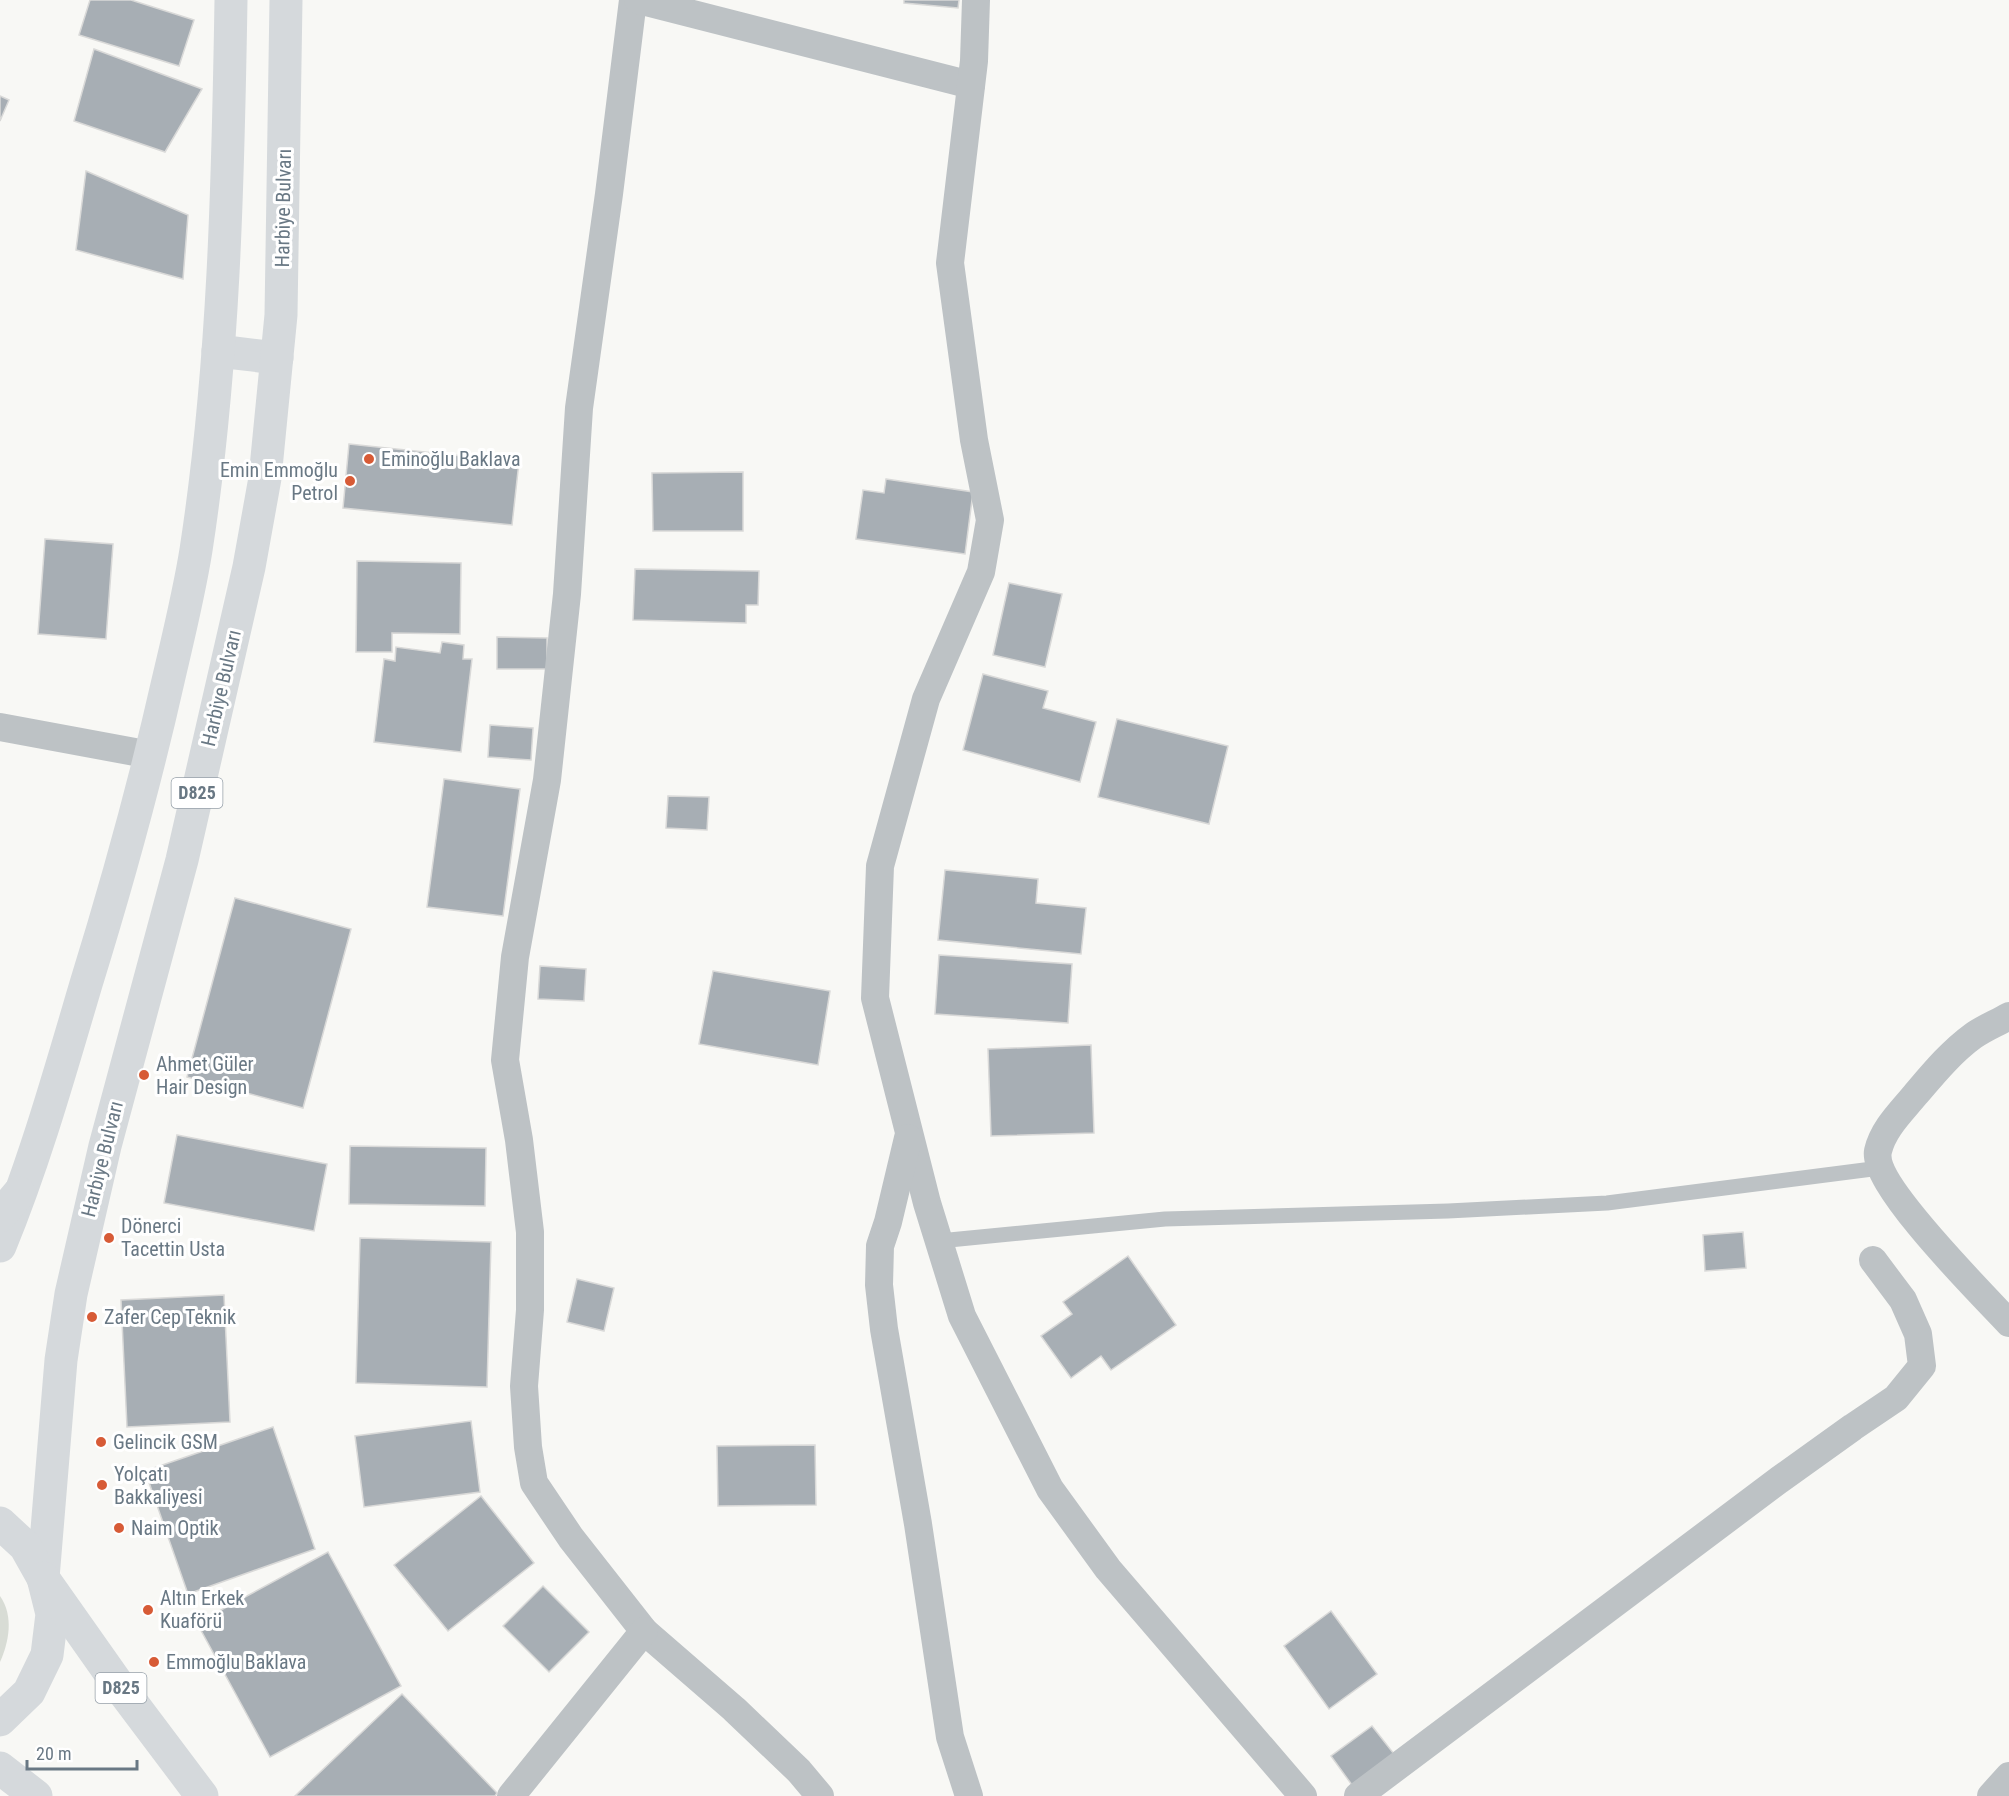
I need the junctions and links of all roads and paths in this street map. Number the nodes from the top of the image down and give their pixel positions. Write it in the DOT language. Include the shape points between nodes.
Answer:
graph roads {
  1 [pos="231,0"];
  2 [pos="286,0"];
  3 [pos="633,0"];
  4 [pos="638,0"];
  5 [pos="976,0"];
  6 [pos="971,85"];
  7 [pos="218,351"];
  8 [pos="277,358"];
  9 [pos="0,727"];
  10 [pos="151,755"];
  11 [pos="2009,1016"];
  12 [pos="909,1134"];
  13 [pos="1880,1168"];
  14 [pos="10,1205"];
  15 [pos="939,1241"];
  16 [pos="0,1246"];
  17 [pos="1872,1260"];
  18 [pos="2009,1323"];
  19 [pos="0,1523"];
  20 [pos="43,1578"];
  21 [pos="644,1631"];
  22 [pos="0,1720"];
  23 [pos="0,1768"];
  24 [pos="2009,1776"];
  25 [pos="36,1796"];
  26 [pos="202,1796"];
  27 [pos="511,1796"];
  28 [pos="820,1796"];
  29 [pos="969,1796"];
  30 [pos="1303,1796"];
  31 [pos="1358,1796"];
  32 [pos="1991,1796"];
  1 -- 7 [label="main road, D825"];
  2 -- 8 [label="main road, Harbiye Bulvarı / D825"];
  3 -- 21 [label="street" via="579,408 567,594 547,780 515,957 505,1060 530,1232 530,1310 524,1386 534,1483 571,1538"];
  4 -- 6 [label="street"];
  5 -- 6 [label="street"];
  6 -- 12 [label="street" via="950,263 974,440 990,520 981,572 926,699 880,866 875,998"];
  7 -- 8 [label="main road"];
  7 -- 10 [label="main road, D825" via="196,550"];
  8 -- 20 [label="main road, Harbiye Bulvarı / D825" via="265,478 249,567 182,860 105,1146 71,1293 61,1360"];
  9 -- 10 [label="street"];
  10 -- 14 [label="main road, D825" via="42,1131"];
  11 -- 13 [label="street" via="1973,1036 1935,1071 1886,1131 1877,1153"];
  12 -- 15 [label="street"];
  12 -- 29 [label="street" via="880,1246 879,1285 950,1737"];
  13 -- 15 [label="lane" via="1607,1203 1165,1219"];
  13 -- 18 [label="street" via="1893,1192 1938,1247"];
  14 -- 16 [label="main road, D825"];
  15 -- 30 [label="street" via="962,1316 1050,1489 1108,1569"];
  17 -- 31 [label="street" via="1903,1300 1918,1334 1922,1366 1896,1398 1779,1480"];
  19 -- 20 [label="main road" via="25,1546"];
  20 -- 22 [label="main road" via="52,1614 47,1655 29,1692"];
  20 -- 26 [label="main road, D825"];
  21 -- 27 [label="street"];
  21 -- 28 [label="street" via="734,1709"];
  23 -- 25 [label="main road"];
  24 -- 32 [label="street"];
}
